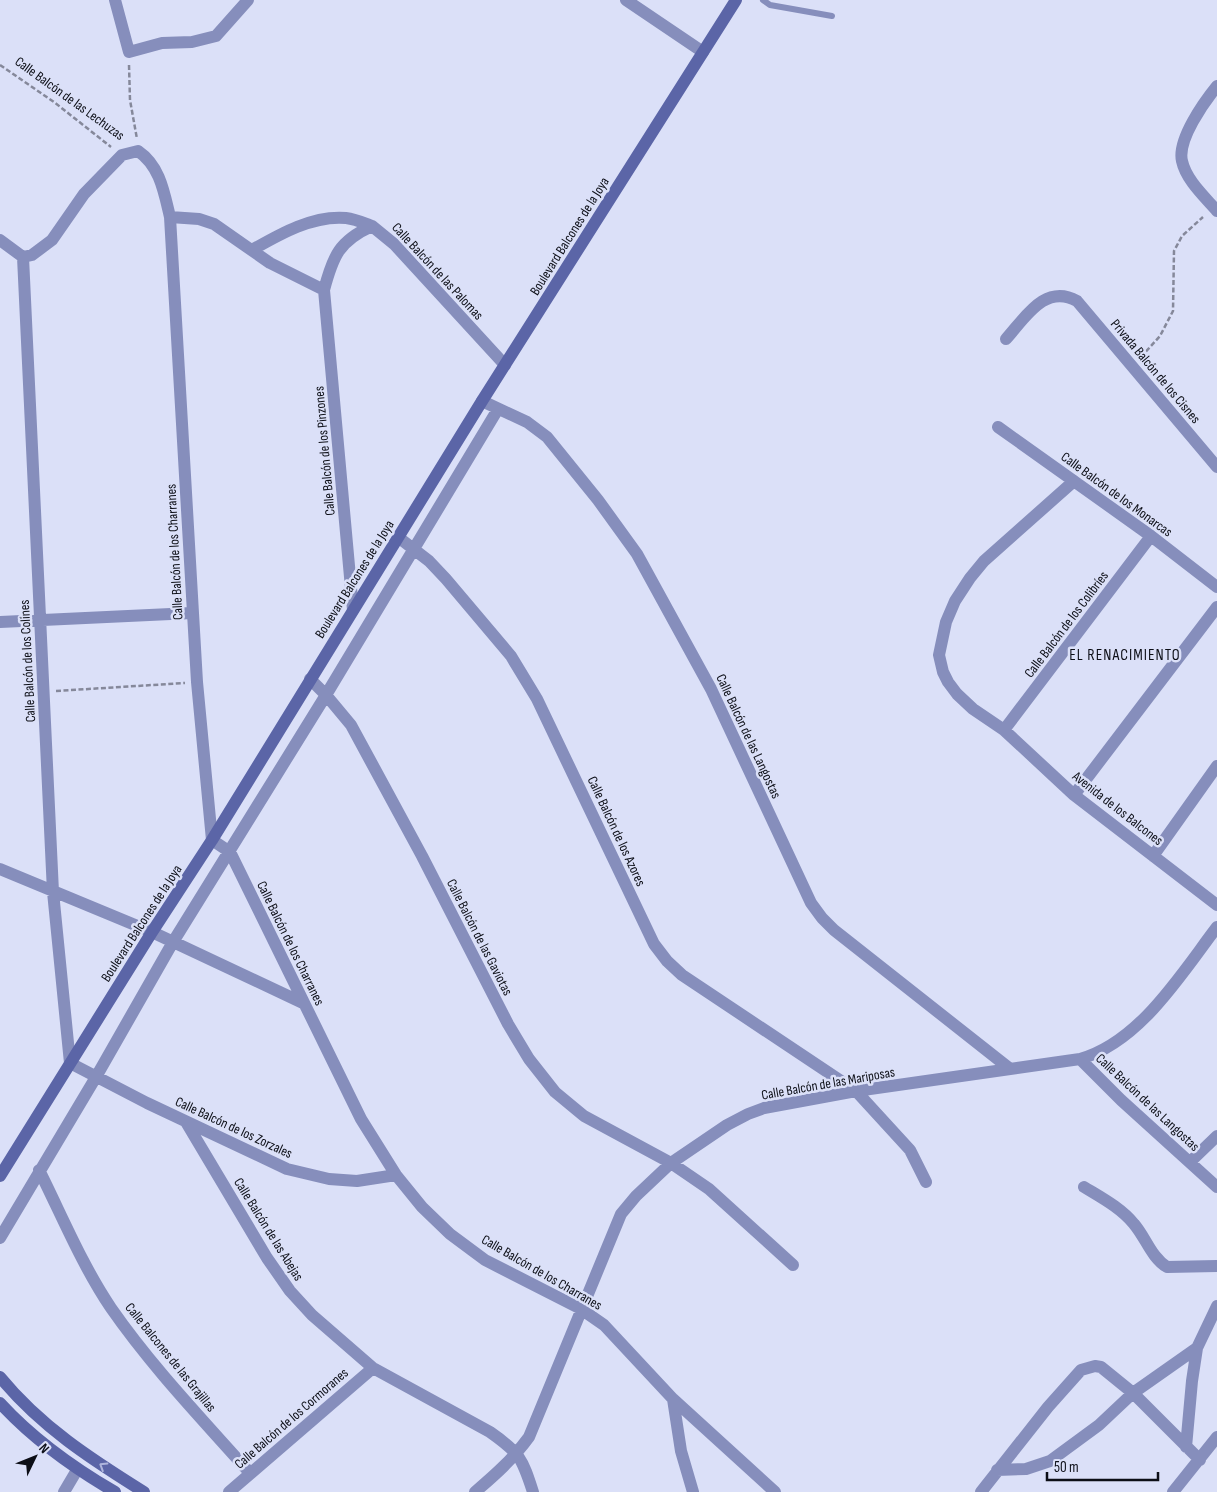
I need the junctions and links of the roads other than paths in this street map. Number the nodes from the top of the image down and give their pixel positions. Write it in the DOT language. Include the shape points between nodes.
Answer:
graph roads {
  1 [pos="115,0"];
  2 [pos="248,0"];
  3 [pos="626,0"];
  4 [pos="736,0"];
  5 [pos="763,0"];
  6 [pos="832,16"];
  7 [pos="703,52"];
  8 [pos="1217,86"];
  9 [pos="1215,209"];
  10 [pos="170,217"];
  11 [pos="372,226"];
  12 [pos="0,240"];
  13 [pos="252,250"];
  14 [pos="23,257"];
  15 [pos="324,290"];
  16 [pos="1006,339"];
  17 [pos="505,365"];
  18 [pos="482,401"];
  19 [pos="498,409"];
  20 [pos="998,427"];
  21 [pos="1217,467"];
  22 [pos="1074,481"];
  23 [pos="1152,536"];
  24 [pos="398,537"];
  25 [pos="414,549"];
  26 [pos="1217,587"];
  27 [pos="1217,607"];
  28 [pos="353,610"];
  29 [pos="192,613"];
  30 [pos="40,619"];
  31 [pos="0,622"];
  32 [pos="310,679"];
  33 [pos="326,695"];
  34 [pos="1004,730"];
  35 [pos="1217,766"];
  36 [pos="1074,795"];
  37 [pos="212,840"];
  38 [pos="230,852"];
  39 [pos="1153,856"];
  40 [pos="0,869"];
  41 [pos="53,892"];
  42 [pos="1217,905"];
  43 [pos="1217,927"];
  44 [pos="152,932"];
  45 [pos="172,942"];
  46 [pos="303,1003"];
  47 [pos="1080,1059"];
  48 [pos="70,1063"];
  49 [pos="1009,1068"];
  50 [pos="96,1077"];
  51 [pos="856,1091"];
  52 [pos="186,1122"];
  53 [pos="1217,1136"];
  54 [pos="1190,1162"];
  55 [pos="671,1163"];
  56 [pos="40,1170"];
  57 [pos="0,1176"];
  58 [pos="396,1176"];
  59 [pos="926,1182"];
  60 [pos="1084,1187"];
  61 [pos="1217,1187"];
  62 [pos="0,1238"];
  63 [pos="793,1266"];
  64 [pos="1217,1266"];
  65 [pos="1217,1306"];
  66 [pos="581,1309"];
  67 [pos="1197,1348"];
  68 [pos="373,1368"];
  69 [pos="0,1377"];
  70 [pos="1133,1393"];
  71 [pos="673,1398"];
  72 [pos="1,1405"];
  73 [pos="1217,1437"];
  74 [pos="1186,1447"];
  75 [pos="517,1453"];
  76 [pos="1200,1460"];
  77 [pos="78,1470"];
  78 [pos="997,1470"];
  79 [pos="250,1473"];
  80 [pos="1180,1490"];
  81 [pos="64,1492"];
  82 [pos="115,1492"];
  83 [pos="144,1492"];
  84 [pos="230,1492"];
  85 [pos="475,1492"];
  86 [pos="533,1492"];
  87 [pos="693,1492"];
  88 [pos="775,1492"];
  89 [pos="981,1492"];
  1 -- 2 [label="street" via="129,52 162,43 192,42 216,36"];
  3 -- 7 [label="street"];
  4 -- 7 [label="street, Boulevard Balcones de la Joya"];
  5 -- 6 [label="lane" via="770,5"];
  7 -- 17 [label="street, Boulevard Balcones de la Joya"];
  8 -- 9 [label="street" via="1199,109 1184,140 1181,160 1188,177"];
  10 -- 13 [label="street" via="199,219 214,224"];
  10 -- 14 [label="street, Calle Balcón de las Lechuzas" via="163,188 147,157 138,151 122,155 84,194 52,240 32,255"];
  10 -- 29 [label="street, Calle Balcón de los Charranes"];
  11 -- 13 [label="street" via="348,218 331,217 306,223"];
  11 -- 15 [label="street, Calle Balcón de las Palomas" via="359,232 337,252"];
  11 -- 17 [label="street, Calle Balcón de las Palomas" via="394,244"];
  12 -- 14 [label="street"];
  13 -- 15 [label="street"];
  14 -- 30 [label="street, Calle Balcón de los Colines"];
  15 -- 28 [label="street, Calle Balcón de los Pinzones"];
  16 -- 21 [label="street, Privada Balcón de los Cisnes" via="1038,304 1054,296 1070,297 1084,308"];
  17 -- 18 [label="street, Boulevard Balcones de la Joya"];
  18 -- 19 [label="street, Calle Balcón de las Langostas"];
  18 -- 24 [label="street, Boulevard Balcones de la Joya"];
  19 -- 25 [label="street"];
  19 -- 49 [label="street, Calle Balcón de las Langostas" via="527,422 547,437 593,493 636,554 711,689 811,903 822,918"];
  20 -- 22 [label="street, Calle Balcón de los Monarcas"];
  22 -- 23 [label="street, Calle Balcón de los Monarcas"];
  22 -- 34 [label="street, Avenida de los Balcones" via="984,562 955,601 946,622 939,655 948,682 973,709"];
  23 -- 26 [label="street, Calle Balcón de los Monarcas"];
  23 -- 34 [label="street, Calle Balcón de los Colibríes"];
  24 -- 25 [label="street, Calle Balcón de los Azores"];
  24 -- 28 [label="street, Boulevard Balcones de la Joya"];
  25 -- 33 [label="street"];
  25 -- 51 [label="street, Calle Balcón de los Azores" via="446,579 511,656 537,699 654,944 666,961 682,975"];
  27 -- 36 [label="street"];
  28 -- 32 [label="street, Boulevard Balcones de la Joya"];
  29 -- 30 [label="street"];
  29 -- 37 [label="street, Calle Balcón de los Charranes"];
  30 -- 31 [label="street"];
  30 -- 41 [label="street, Calle Balcón de los Colines"];
  32 -- 33 [label="street, Calle Balcón de las Gaviotas"];
  32 -- 37 [label="street, Boulevard Balcones de la Joya"];
  33 -- 38 [label="street"];
  33 -- 55 [label="street, Calle Balcón de las Gaviotas" via="351,725 529,1059 555,1092 584,1116"];
  34 -- 36 [label="street, Avenida de los Balcones"];
  35 -- 39 [label="street"];
  36 -- 39 [label="street, Avenida de los Balcones"];
  37 -- 38 [label="street"];
  37 -- 44 [label="street, Boulevard Balcones de la Joya"];
  38 -- 45 [label="street"];
  38 -- 46 [label="street, Calle Balcón de los Charranes"];
  39 -- 42 [label="street, Avenida de los Balcones"];
  40 -- 41 [label="street"];
  41 -- 44 [label="street"];
  41 -- 48 [label="street, Calle Balcón de los Colines"];
  43 -- 47 [label="street, Calle Balcón de las Mariposas" via="1166,994 1126,1034 1097,1054"];
  44 -- 45 [label="street"];
  44 -- 48 [label="street, Boulevard Balcones de la Joya"];
  45 -- 46 [label="street"];
  45 -- 50 [label="street"];
  46 -- 58 [label="street, Calle Balcón de los Charranes" via="361,1119"];
  47 -- 49 [label="street, Calle Balcón de las Mariposas"];
  47 -- 54 [label="street, Calle Balcón de las Langostas"];
  48 -- 50 [label="street, Calle Balcón de los Zorzales"];
  48 -- 57 [label="street, Boulevard Balcones de la Joya"];
  49 -- 51 [label="street, Calle Balcón de las Mariposas"];
  50 -- 52 [label="street, Calle Balcón de los Zorzales"];
  50 -- 56 [label="street"];
  51 -- 55 [label="street, Calle Balcón de las Mariposas" via="777,1105 748,1114"];
  51 -- 59 [label="street, Calle Balcón de los Azores" via="910,1150"];
  52 -- 58 [label="street, Calle Balcón de los Zorzales" via="287,1169 328,1179 357,1181"];
  52 -- 68 [label="street, Calle Balcón de las Abejas" via="266,1258 290,1290 312,1315"];
  53 -- 54 [label="street"];
  54 -- 61 [label="street, Calle Balcón de las Langostas"];
  55 -- 63 [label="street, Calle Balcón de las Gaviotas" via="709,1189"];
  55 -- 66 [label="street, Calle Balcón de las Mariposas" via="622,1214"];
  56 -- 62 [label="street"];
  56 -- 79 [label="street, Calle Balcones de las Grajillas" via="110,1306 163,1375"];
  58 -- 66 [label="street, Calle Balcón de los Charranes" via="450,1234 485,1260"];
  60 -- 64 [label="street" via="1124,1213 1146,1239 1154,1257 1167,1267"];
  65 -- 67 [label="street"];
  66 -- 71 [label="street, Calle Balcón de los Charranes" via="604,1325"];
  66 -- 75 [label="street, Calle Balcón de las Mariposas" via="528,1437"];
  67 -- 70 [label="street"];
  67 -- 74 [label="street"];
  68 -- 75 [label="street, Calle Balcón de las Abejas" via="490,1432"];
  68 -- 79 [label="street, Calle Balcón de los Cormoranes"];
  83 -- 69 [label="street, one-way" via="88,1457 47,1426"];
  70 -- 74 [label="street"];
  70 -- 78 [label="street" via="1050,1461 1026,1469"];
  70 -- 78 [label="street" via="1101,1368 1095,1366 1081,1370"];
  71 -- 87 [label="street" via="681,1451"];
  71 -- 88 [label="street, Calle Balcón de los Charranes"];
  72 -- 77 [label="street"];
  73 -- 76 [label="street"];
  74 -- 76 [label="street"];
  75 -- 85 [label="street, Calle Balcón de las Mariposas"];
  75 -- 86 [label="street" via="525,1465"];
  76 -- 80 [label="street"];
  77 -- 81 [label="street"];
  77 -- 82 [label="street"];
  78 -- 89 [label="street"];
  79 -- 84 [label="street, Calle Balcón de los Cormoranes"];
}
